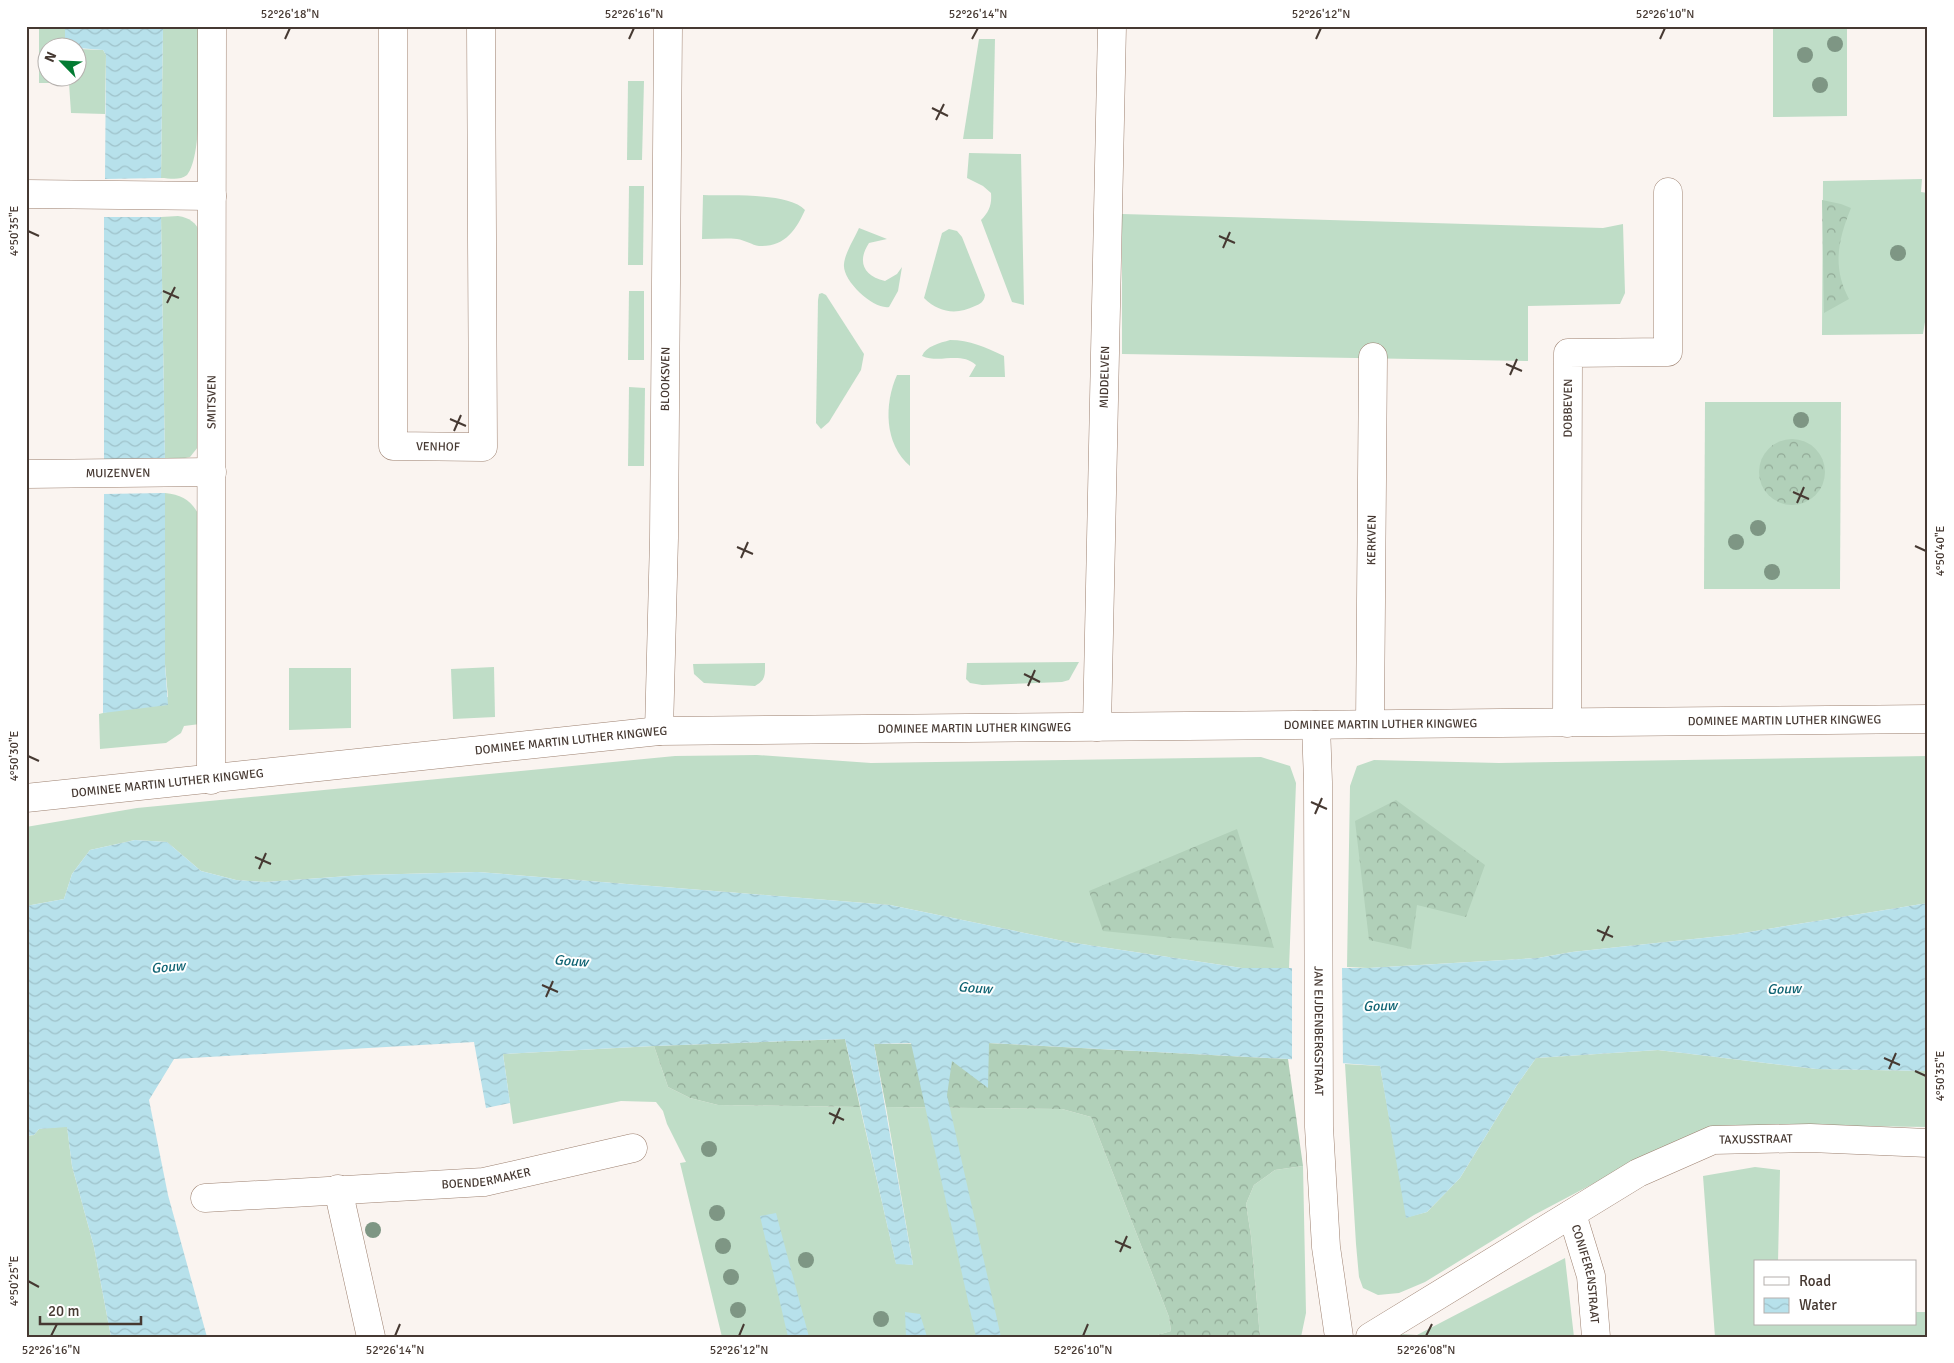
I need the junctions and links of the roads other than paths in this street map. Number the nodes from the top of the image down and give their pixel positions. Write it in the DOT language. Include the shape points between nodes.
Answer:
graph roads {
  1 [pos="212,26"];
  2 [pos="393,26"];
  3 [pos="481,26"];
  4 [pos="668,26"];
  5 [pos="1112,26"];
  6 [pos="1668,192"];
  7 [pos="26,194"];
  8 [pos="212,196"];
  9 [pos="1373,357"];
  10 [pos="212,472"];
  11 [pos="26,474"];
  12 [pos="1928,719"];
  13 [pos="1567,723"];
  14 [pos="1370,724"];
  15 [pos="1316,725"];
  16 [pos="1097,727"];
  17 [pos="660,731"];
  18 [pos="211,780"];
  19 [pos="26,798"];
  20 [pos="1928,1143"];
  21 [pos="633,1148"];
  22 [pos="338,1190"];
  23 [pos="205,1198"];
  24 [pos="1572,1214"];
  25 [pos="371,1337"];
  26 [pos="1339,1337"];
  27 [pos="1370,1337"];
  28 [pos="1596,1337"];
  1 -- 8 [label="street, SMITSVEN"];
  2 -- 3 [label="street, VENHOF" via="393,446 483,447"];
  4 -- 17 [label="street, BLOOKSVEN"];
  5 -- 16 [label="street, MIDDELVEN"];
  6 -- 13 [label="street, DOBBEVEN" via="1668,352 1568,353"];
  7 -- 8 [label="street"];
  8 -- 10 [label="street, SMITSVEN"];
  9 -- 14 [label="street, KERKVEN"];
  10 -- 11 [label="street, MUIZENVEN"];
  10 -- 18 [label="street, SMITSVEN"];
  12 -- 13 [label="street, DOMINEE MARTIN LUTHER KINGWEG"];
  13 -- 14 [label="street, DOMINEE MARTIN LUTHER KINGWEG"];
  14 -- 15 [label="street, DOMINEE MARTIN LUTHER KINGWEG"];
  15 -- 16 [label="street, DOMINEE MARTIN LUTHER KINGWEG"];
  15 -- 26 [label="street, JAN EIJDENBERGSTRAAT" via="1318,1127 1326,1247"];
  16 -- 17 [label="street, DOMINEE MARTIN LUTHER KINGWEG"];
  17 -- 18 [label="street, DOMINEE MARTIN LUTHER KINGWEG"];
  18 -- 19 [label="street, DOMINEE MARTIN LUTHER KINGWEG"];
  20 -- 24 [label="street, TAXUSSTRAAT" via="1810,1138 1713,1140 1638,1173"];
  21 -- 22 [label="street, BOENDERMAKER" via="484,1182"];
  22 -- 23 [label="street, BOENDERMAKER"];
  22 -- 25 [label="street"];
  24 -- 27 [label="street"];
  24 -- 28 [label="street, CONIFERENSTRAAT" via="1591,1276"];
}
